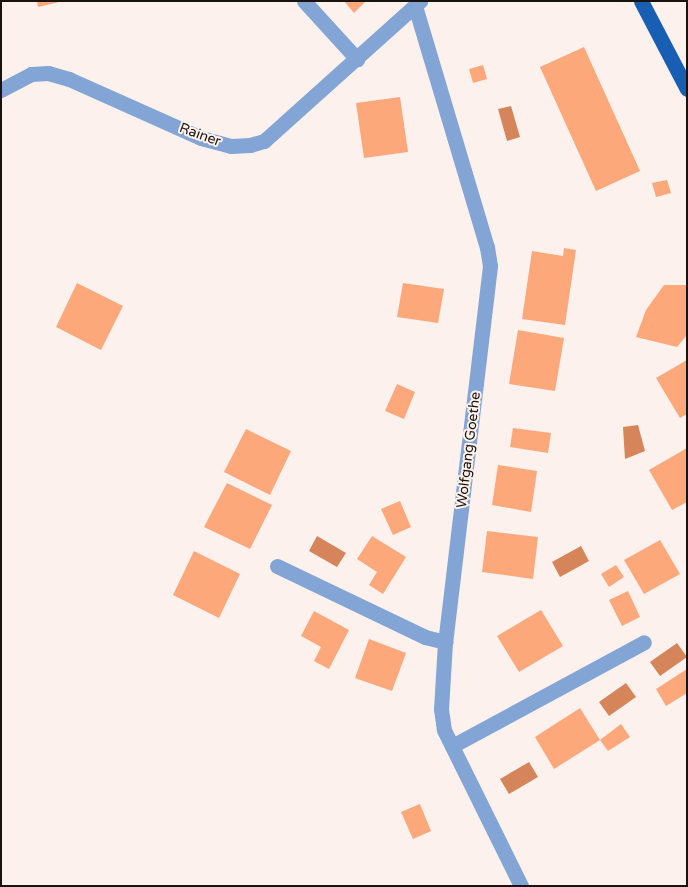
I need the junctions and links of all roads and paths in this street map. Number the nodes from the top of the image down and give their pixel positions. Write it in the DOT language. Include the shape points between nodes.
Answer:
graph roads {
  1 [pos="304,1"];
  2 [pos="641,1"];
  3 [pos="418,4"];
  4 [pos="357,59"];
  5 [pos="687,89"];
  6 [pos="1,90"];
  7 [pos="277,566"];
  8 [pos="445,642"];
  9 [pos="644,642"];
  10 [pos="452,746"];
  11 [pos="521,886"];
  1 -- 4 [label="street"];
  2 -- 5 [label="main road"];
  3 -- 4 [label="street, Rainer"];
  3 -- 8 [label="street, Wolfgang Goethe" via="490,266"];
  4 -- 6 [label="street, Rainer" via="264,141 250,145 231,146 201,138 69,79 48,73 31,74"];
  7 -- 8 [label="street" via="425,637"];
  8 -- 10 [label="street, Wolfgang Goethe" via="441,709 444,730"];
  9 -- 10 [label="street"];
  10 -- 11 [label="street, Wolfgang Goethe"];
}
